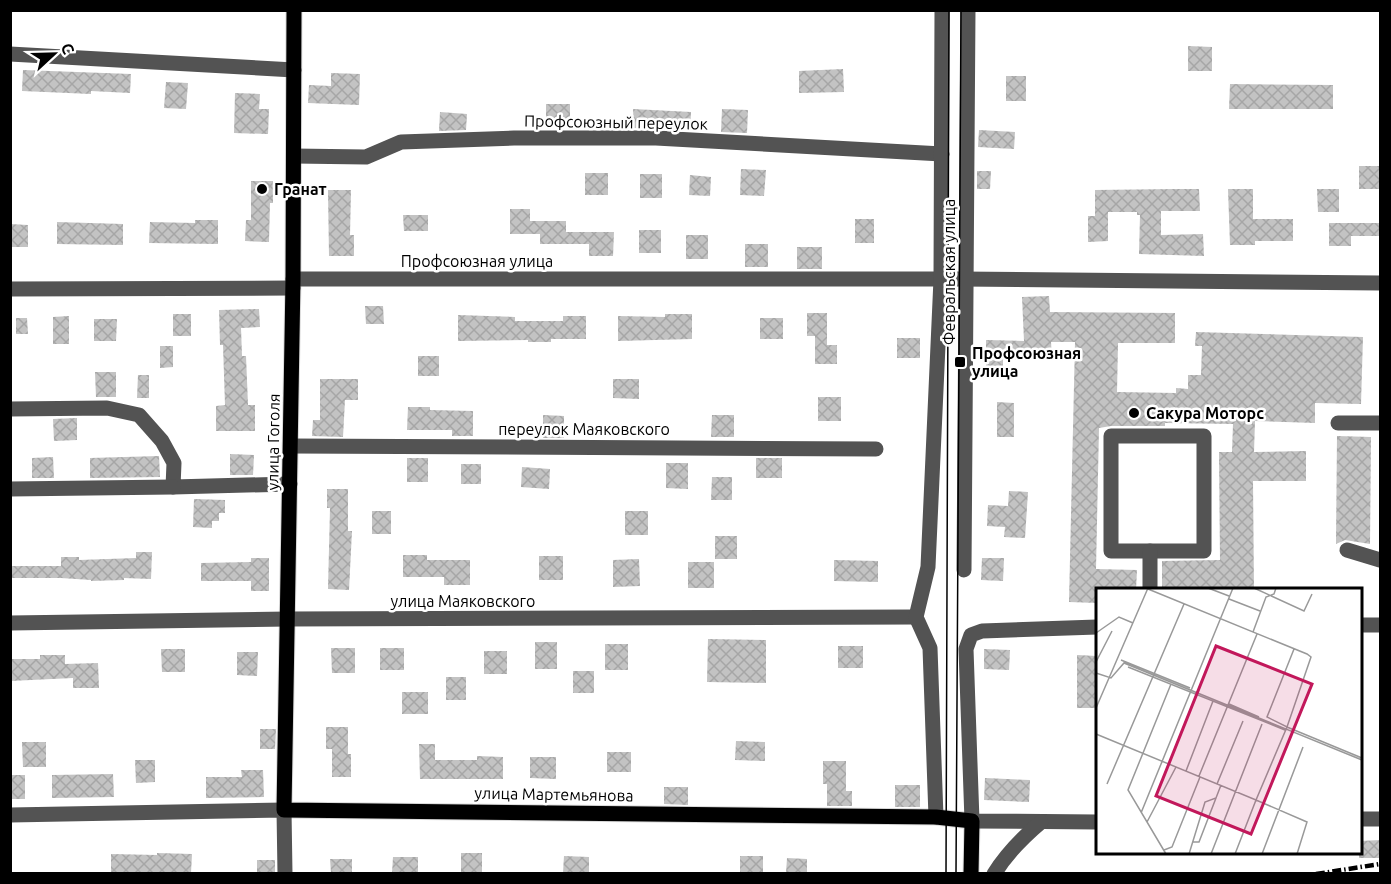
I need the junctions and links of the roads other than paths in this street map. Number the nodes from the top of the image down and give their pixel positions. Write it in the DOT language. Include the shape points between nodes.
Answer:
graph roads {
  1 [pos="294,10"];
  2 [pos="942,10"];
  3 [pos="968,10"];
  4 [pos="10,54"];
  5 [pos="294,70"];
  6 [pos="942,154"];
  7 [pos="294,156"];
  8 [pos="941,279"];
  9 [pos="967,279"];
  10 [pos="293,283"];
  11 [pos="1380,283"];
  12 [pos="10,289"];
  13 [pos="10,409"];
  14 [pos="1338,423"];
  15 [pos="1380,423"];
  16 [pos="291,446"];
  17 [pos="876,449"];
  18 [pos="290,484"];
  19 [pos="173,487"];
  20 [pos="10,489"];
  21 [pos="1347,550"];
  22 [pos="1150,551"];
  23 [pos="1380,560"];
  24 [pos="964,570"];
  25 [pos="1150,588"];
  26 [pos="916,617"];
  27 [pos="288,619"];
  28 [pos="10,623"];
  29 [pos="1361,625"];
  30 [pos="1380,625"];
  31 [pos="1096,627"];
  32 [pos="284,810"];
  33 [pos="10,815"];
  34 [pos="936,816"];
  35 [pos="1361,819"];
  36 [pos="1380,819"];
  37 [pos="972,821"];
  38 [pos="1041,822"];
  39 [pos="1096,822"];
  40 [pos="285,873"];
  41 [pos="971,873"];
  42 [pos="994,873"];
  1 -- 5 [label="main road, улица Гоголя"];
  2 -- 6 [label="street"];
  3 -- 9 [label="street, Февральская улица"];
  4 -- 5 [label="street"];
  5 -- 7 [label="main road, улица Гоголя"];
  6 -- 7 [label="street, Профсоюзный переулок" via="656,138 538,138 401,142 366,157"];
  6 -- 8 [label="street"];
  7 -- 10 [label="main road, улица Гоголя"];
  8 -- 9 [label="street, Профсоюзная улица"];
  8 -- 10 [label="street, Профсоюзная улица"];
  8 -- 26 [label="street" via="928,567"];
  9 -- 11 [label="street, Профсоюзная улица"];
  9 -- 24 [label="street, Февральская улица"];
  10 -- 12 [label="street, Профсоюзная улица"];
  10 -- 16 [label="main road, улица Гоголя"];
  13 -- 19 [label="street" via="107,408 139,415 162,441 174,463"];
  14 -- 15 [label="street"];
  16 -- 17 [label="street, переулок Маяковского"];
  16 -- 18 [label="main road, улица Гоголя"];
  18 -- 19 [label="street"];
  18 -- 27 [label="main road, улица Гоголя"];
  19 -- 20 [label="street"];
  21 -- 23 [label="street"];
  22 -- 22 [label="street" via="1111,551 1111,436 1204,436 1204,552"];
  22 -- 25 [label="street"];
  26 -- 27 [label="street, улица Маяковского"];
  26 -- 34 [label="street" via="930,648"];
  27 -- 28 [label="street, улица Маяковского"];
  27 -- 32 [label="main road, улица Гоголя"];
  29 -- 30 [label="street"];
  31 -- 37 [label="street" via="982,631 971,635 966,649"];
  32 -- 33 [label="street, улица Мартемьянова"];
  32 -- 34 [label="main road, улица Мартемьянова"];
  32 -- 40 [label="street, улица Гоголя"];
  34 -- 37 [label="main road, улица Мартемьянова"];
  35 -- 36 [label="street"];
  37 -- 38 [label="street, улица Мартемьянова"];
  37 -- 41 [label="main road"];
  38 -- 39 [label="street, улица Мартемьянова"];
  38 -- 42 [label="street" via="1005,855"];
}
